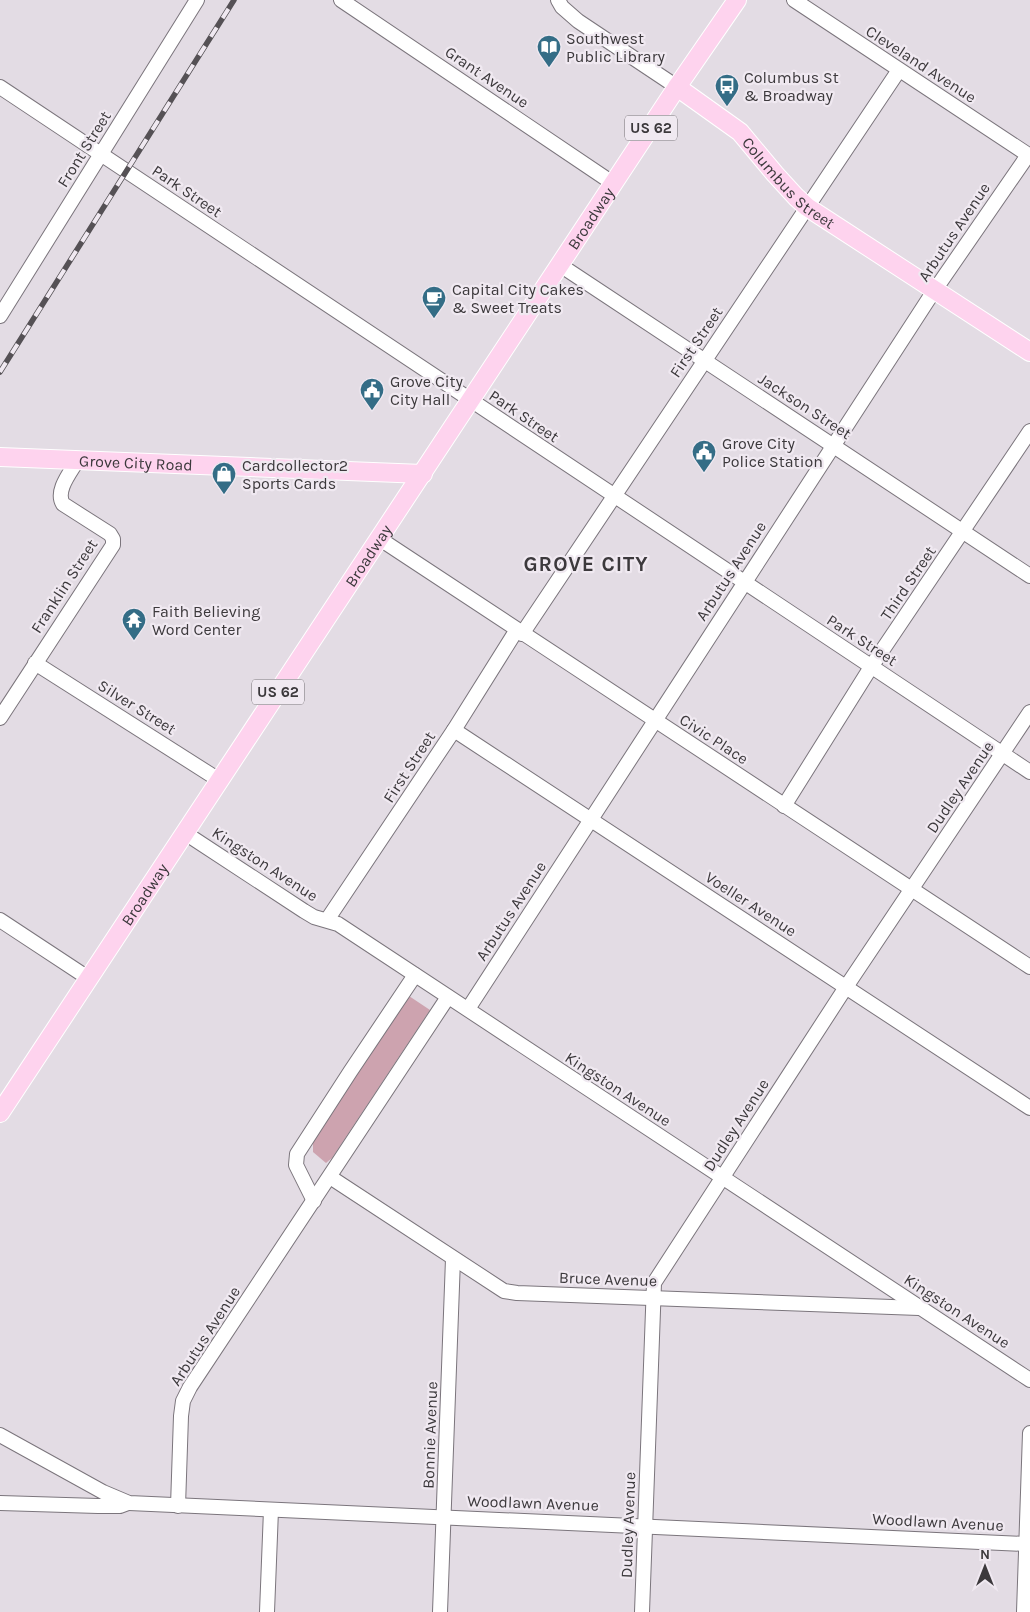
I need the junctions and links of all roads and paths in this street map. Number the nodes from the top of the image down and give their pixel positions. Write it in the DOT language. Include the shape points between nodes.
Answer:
graph roads {
  1 [pos="197,0"];
  2 [pos="341,0"];
  3 [pos="558,0"];
  4 [pos="737,0"];
  5 [pos="794,0"];
  6 [pos="899,70"];
  7 [pos="0,87"];
  8 [pos="677,87"];
  9 [pos="101,154"];
  10 [pos="1029,155"];
  11 [pos="614,184"];
  12 [pos="807,206"];
  13 [pos="560,265"];
  14 [pos="936,291"];
  15 [pos="0,316"];
  16 [pos="1030,352"];
  17 [pos="705,360"];
  18 [pos="470,401"];
  19 [pos="1030,431"];
  20 [pos="834,446"];
  21 [pos="0,457"];
  22 [pos="77,461"];
  23 [pos="423,474"];
  24 [pos="614,497"];
  25 [pos="963,532"];
  26 [pos="380,540"];
  27 [pos="1030,576"];
  28 [pos="744,583"];
  29 [pos="519,632"];
  30 [pos="36,663"];
  31 [pos="872,667"];
  32 [pos="1030,712"];
  33 [pos="0,718"];
  34 [pos="654,720"];
  35 [pos="454,730"];
  36 [pos="1003,755"];
  37 [pos="1030,772"];
  38 [pos="219,780"];
  39 [pos="784,806"];
  40 [pos="590,821"];
  41 [pos="185,833"];
  42 [pos="912,890"];
  43 [pos="0,920"];
  44 [pos="326,920"];
  45 [pos="1030,967"];
  46 [pos="415,975"];
  47 [pos="88,978"];
  48 [pos="846,987"];
  49 [pos="448,997"];
  50 [pos="468,1009"];
  51 [pos="1030,1108"];
  52 [pos="0,1113"];
  53 [pos="330,1177"];
  54 [pos="722,1179"];
  55 [pos="314,1201"];
  56 [pos="453,1259"];
  57 [pos="654,1298"];
  58 [pos="920,1308"];
  59 [pos="1030,1380"];
  60 [pos="1030,1433"];
  61 [pos="0,1435"];
  62 [pos="0,1503"];
  63 [pos="129,1503"];
  64 [pos="178,1506"];
  65 [pos="271,1510"];
  66 [pos="444,1517"];
  67 [pos="646,1526"];
  68 [pos="1026,1544"];
  69 [pos="267,1612"];
  70 [pos="440,1612"];
  71 [pos="642,1612"];
  72 [pos="1024,1612"];
  1 -- 9 [label="street, Front Street"];
  2 -- 11 [label="street, Grant Avenue"];
  3 -- 8 [label="street, Columbus Street" via="578,21"];
  4 -- 8 [label="main road, Broadway / US 62"];
  5 -- 6 [label="street, Cleveland Avenue"];
  6 -- 10 [label="street, Cleveland Avenue"];
  6 -- 12 [label="street, First Street"];
  7 -- 9 [label="street, Park Street"];
  8 -- 11 [label="main road, Broadway / US 62"];
  8 -- 12 [label="main road, Columbus Street" via="740,132"];
  9 -- 15 [label="street, Front Street"];
  9 -- 18 [label="street, Park Street"];
  10 -- 14 [label="street, Arbutus Avenue"];
  11 -- 13 [label="main road, Broadway / US 62"];
  12 -- 14 [label="main road, Columbus Street"];
  12 -- 17 [label="street, First Street"];
  13 -- 17 [label="street, Jackson Street"];
  13 -- 18 [label="main road, Broadway / US 62"];
  14 -- 16 [label="main road, Columbus Street"];
  14 -- 20 [label="street, Arbutus Avenue"];
  17 -- 20 [label="street, Jackson Street"];
  17 -- 24 [label="street, First Street"];
  18 -- 23 [label="main road, Broadway / US 62"];
  18 -- 24 [label="street, Park Street"];
  19 -- 25 [label="street, Third Street"];
  20 -- 25 [label="street, Jackson Street"];
  20 -- 28 [label="street, Arbutus Avenue"];
  21 -- 22 [label="main road, Grove City Road"];
  22 -- 23 [label="main road, Grove City Road"];
  22 -- 30 [label="street, Franklin Street" via="62,489 60,500 110,534 113,545"];
  23 -- 26 [label="main road, Broadway / US 62"];
  24 -- 28 [label="street, Park Street"];
  24 -- 29 [label="street, First Street"];
  25 -- 27 [label="street, Jackson Street"];
  25 -- 31 [label="street, Third Street"];
  26 -- 29 [label="street, Civic Place"];
  26 -- 38 [label="main road, Broadway / US 62"];
  28 -- 31 [label="street, Park Street"];
  28 -- 34 [label="street, Arbutus Avenue"];
  29 -- 34 [label="street, Civic Place"];
  29 -- 35 [label="street, First Street"];
  30 -- 33 [label="street, Franklin Street"];
  30 -- 38 [label="street, Silver Street"];
  31 -- 36 [label="street, Park Street"];
  31 -- 39 [label="street, Third Street"];
  32 -- 36 [label="street, Dudley Avenue"];
  34 -- 39 [label="street, Civic Place"];
  34 -- 40 [label="street, Arbutus Avenue"];
  35 -- 40 [label="street, Voeller Avenue"];
  35 -- 44 [label="street, First Street"];
  36 -- 37 [label="street, Park Street"];
  36 -- 42 [label="street, Dudley Avenue"];
  38 -- 41 [label="main road, Broadway / US 62"];
  39 -- 42 [label="street, Civic Place"];
  40 -- 48 [label="street, Voeller Avenue"];
  40 -- 50 [label="street, Arbutus Avenue"];
  41 -- 44 [label="street, Kingston Avenue" via="304,911"];
  41 -- 47 [label="main road, Broadway / US 62"];
  42 -- 45 [label="street, Civic Place"];
  42 -- 48 [label="street, Dudley Avenue"];
  43 -- 47 [label="street"];
  44 -- 46 [label="street, Kingston Avenue" via="338,924"];
  46 -- 49 [label="street, Kingston Avenue"];
  46 -- 55 [label="street" via="297,1154 296,1165"];
  47 -- 52 [label="main road, Broadway / US 62"];
  48 -- 51 [label="street, Voeller Avenue"];
  48 -- 54 [label="street, Dudley Avenue"];
  49 -- 50 [label="street, Kingston Avenue"];
  49 -- 53 [label="street, Arbutus Avenue"];
  50 -- 54 [label="street, Kingston Avenue"];
  53 -- 55 [label="street, Arbutus Avenue"];
  53 -- 56 [label="street, Bruce Avenue"];
  54 -- 57 [label="street, Dudley Avenue" via="654,1283"];
  54 -- 58 [label="street, Kingston Avenue"];
  55 -- 64 [label="street, Arbutus Avenue" via="183,1401"];
  56 -- 57 [label="street, Bruce Avenue" via="510,1292"];
  56 -- 66 [label="street, Bonnie Avenue"];
  57 -- 58 [label="street, Bruce Avenue"];
  57 -- 67 [label="street, Dudley Avenue"];
  58 -- 59 [label="street, Kingston Avenue"];
  60 -- 68 [label="street"];
  61 -- 63 [label="street, Woodlawn Avenue"];
  62 -- 63 [label="street, Woodlawn Avenue" via="98,1506"];
  63 -- 64 [label="street, Woodlawn Avenue"];
  64 -- 65 [label="street, Woodlawn Avenue"];
  65 -- 66 [label="street, Woodlawn Avenue"];
  65 -- 69 [label="street"];
  66 -- 67 [label="street, Woodlawn Avenue"];
  66 -- 70 [label="street, Bonnie Avenue"];
  67 -- 68 [label="street, Woodlawn Avenue"];
  67 -- 71 [label="street, Dudley Avenue"];
  68 -- 72 [label="street"];
}
